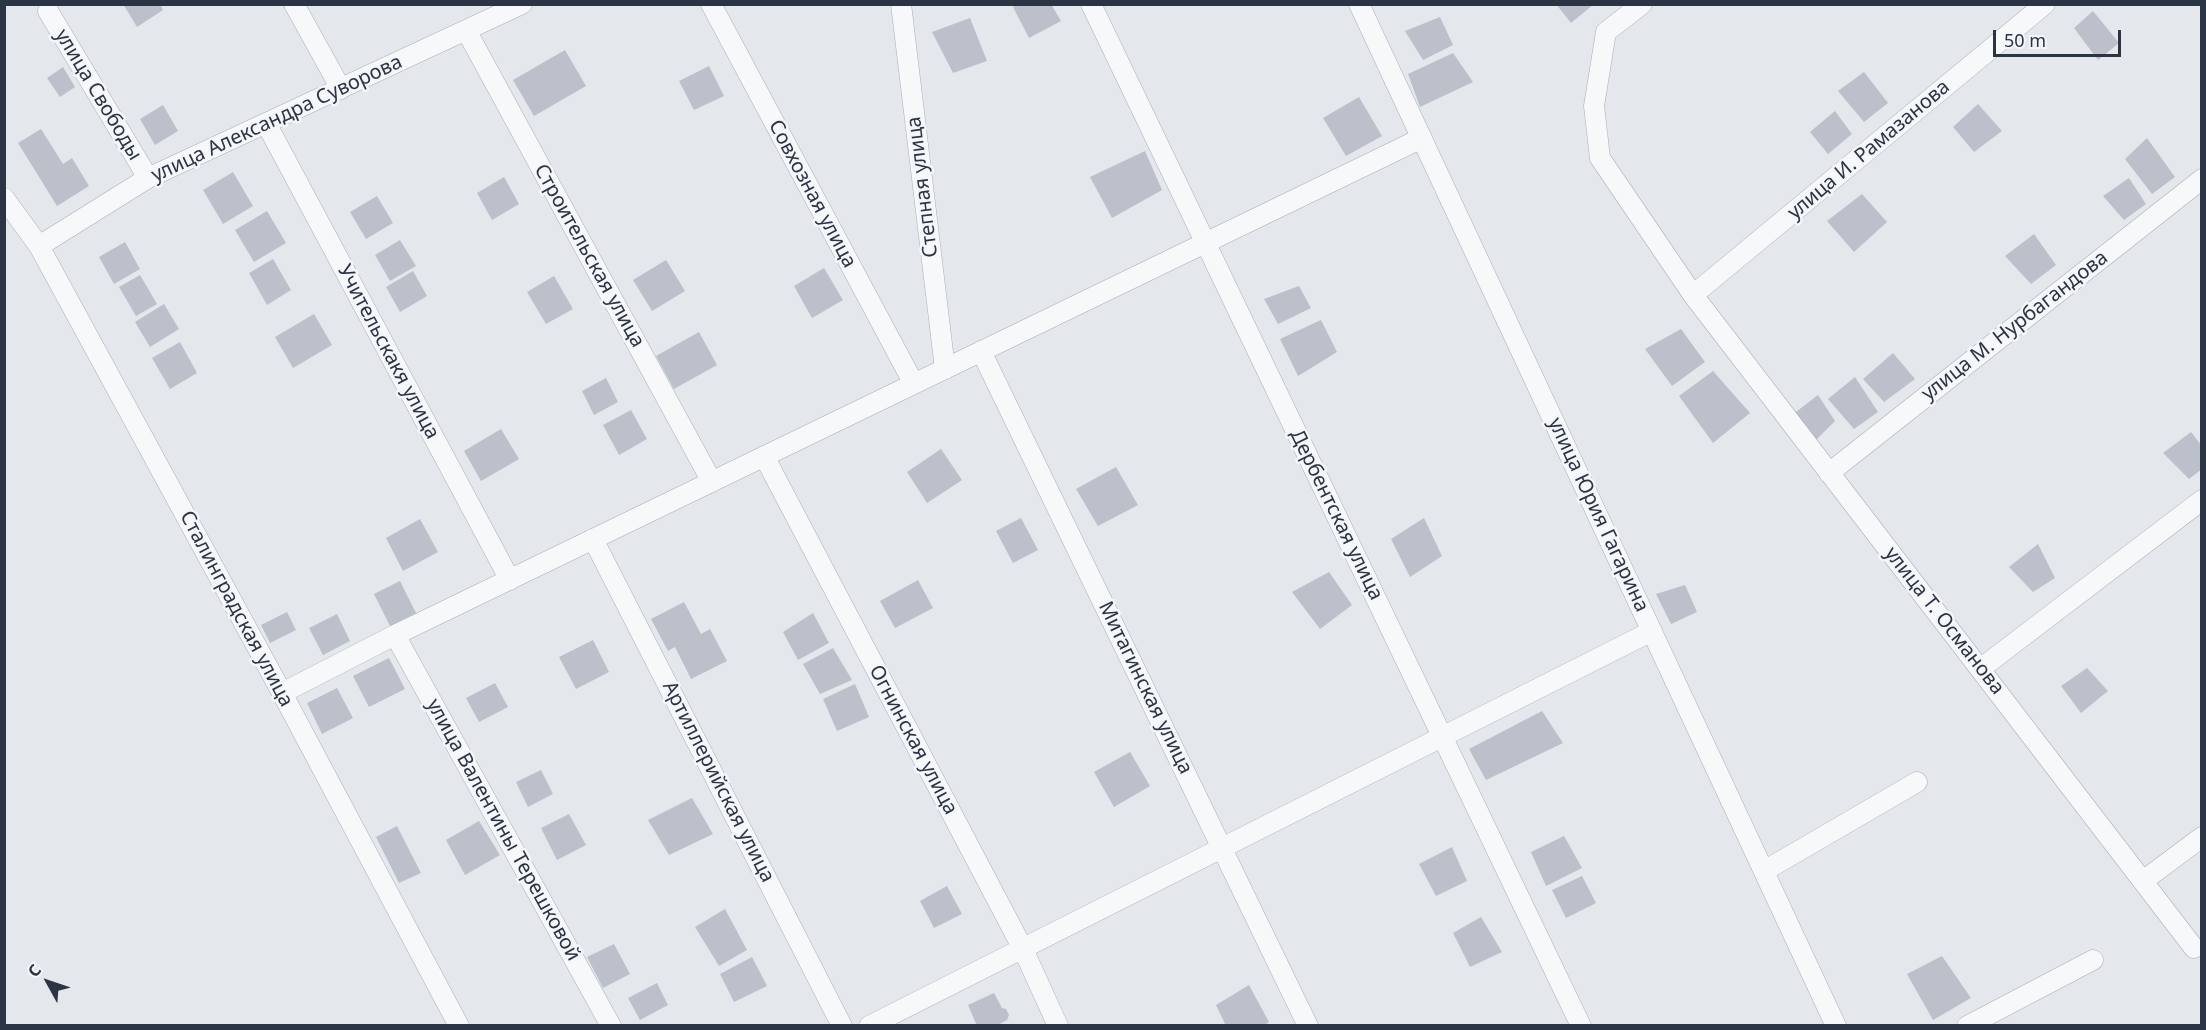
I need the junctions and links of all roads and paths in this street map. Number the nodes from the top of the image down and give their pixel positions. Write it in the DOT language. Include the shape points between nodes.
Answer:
graph roads {
  1 [pos="294,4"];
  2 [pos="522,4"];
  3 [pos="711,4"];
  4 [pos="901,4"];
  5 [pos="1091,4"];
  6 [pos="1359,4"];
  7 [pos="1642,4"];
  8 [pos="2045,4"];
  9 [pos="48,11"];
  10 [pos="466,30"];
  11 [pos="341,88"];
  12 [pos="266,123"];
  13 [pos="1422,138"];
  14 [pos="148,178"];
  15 [pos="2202,180"];
  16 [pos="4,198"];
  17 [pos="1205,243"];
  18 [pos="39,246"];
  19 [pos="1693,295"];
  20 [pos="981,351"];
  21 [pos="945,369"];
  22 [pos="914,384"];
  23 [pos="764,456"];
  24 [pos="1829,473"];
  25 [pos="712,482"];
  26 [pos="2202,500"];
  27 [pos="593,539"];
  28 [pos="510,580"];
  29 [pos="1652,631"];
  30 [pos="395,635"];
  31 [pos="1980,669"];
  32 [pos="282,693"];
  33 [pos="1442,737"];
  34 [pos="1917,782"];
  35 [pos="2202,837"];
  36 [pos="1222,848"];
  37 [pos="1764,871"];
  38 [pos="2143,881"];
  39 [pos="2194,948"];
  40 [pos="1023,949"];
  41 [pos="2093,960"];
  42 [pos="871,1025"];
  43 [pos="459,1026"];
  44 [pos="611,1026"];
  45 [pos="842,1026"];
  46 [pos="1058,1026"];
  47 [pos="1308,1026"];
  48 [pos="1581,1026"];
  49 [pos="1836,1026"];
  50 [pos="1967,1026"];
  1 -- 11 [label="street"];
  2 -- 10 [label="street, улица Александра Суворова"];
  3 -- 22 [label="street, Совхозная улица"];
  4 -- 21 [label="street, Степная улица"];
  5 -- 17 [label="street, Дербентская улица"];
  6 -- 13 [label="street, улица Юрия Гагарина"];
  7 -- 19 [label="street, улица Т. Османова" via="1606,32 1594,106 1600,158"];
  8 -- 19 [label="street, улица И. Рамазанова"];
  9 -- 14 [label="street, улица Свободы"];
  10 -- 11 [label="street, улица Александра Суворова"];
  10 -- 25 [label="street, Строительская улица"];
  11 -- 12 [label="street, улица Александра Суворова"];
  12 -- 14 [label="street, улица Александра Суворова"];
  12 -- 28 [label="street, Учительскакя улица"];
  13 -- 17 [label="street"];
  13 -- 29 [label="street, улица Юрия Гагарина"];
  14 -- 18 [label="street, улица Александра Суворова"];
  15 -- 24 [label="street, улица М. Нурбагандова"];
  16 -- 18 [label="street, Сталинградская улица"];
  17 -- 20 [label="street"];
  17 -- 33 [label="street, Дербентская улица"];
  18 -- 32 [label="street, Сталинградская улица"];
  19 -- 24 [label="street, улица Т. Османова"];
  20 -- 21 [label="street"];
  20 -- 36 [label="street, Митагинская улица"];
  21 -- 22 [label="street"];
  22 -- 23 [label="street"];
  23 -- 25 [label="street"];
  23 -- 40 [label="street, Огнинская улица"];
  24 -- 31 [label="street, улица Т. Османова"];
  25 -- 27 [label="street"];
  26 -- 31 [label="street"];
  27 -- 28 [label="street"];
  27 -- 45 [label="street, Артиллерийская улица"];
  28 -- 30 [label="street"];
  29 -- 33 [label="street"];
  29 -- 37 [label="street, улица Юрия Гагарина"];
  30 -- 32 [label="street"];
  30 -- 44 [label="street, улица Валентины Терешковой"];
  31 -- 38 [label="street, улица Т. Османова"];
  32 -- 43 [label="street, Сталинградская улица"];
  33 -- 36 [label="street"];
  33 -- 48 [label="street, Дербентская улица"];
  34 -- 37 [label="street"];
  35 -- 38 [label="street"];
  36 -- 40 [label="street"];
  36 -- 47 [label="street, Митагинская улица"];
  37 -- 49 [label="street, улица Юрия Гагарина"];
  38 -- 39 [label="street, улица Т. Османова"];
  40 -- 42 [label="street"];
  40 -- 46 [label="street, Огнинская улица"];
  41 -- 50 [label="street"];
}
